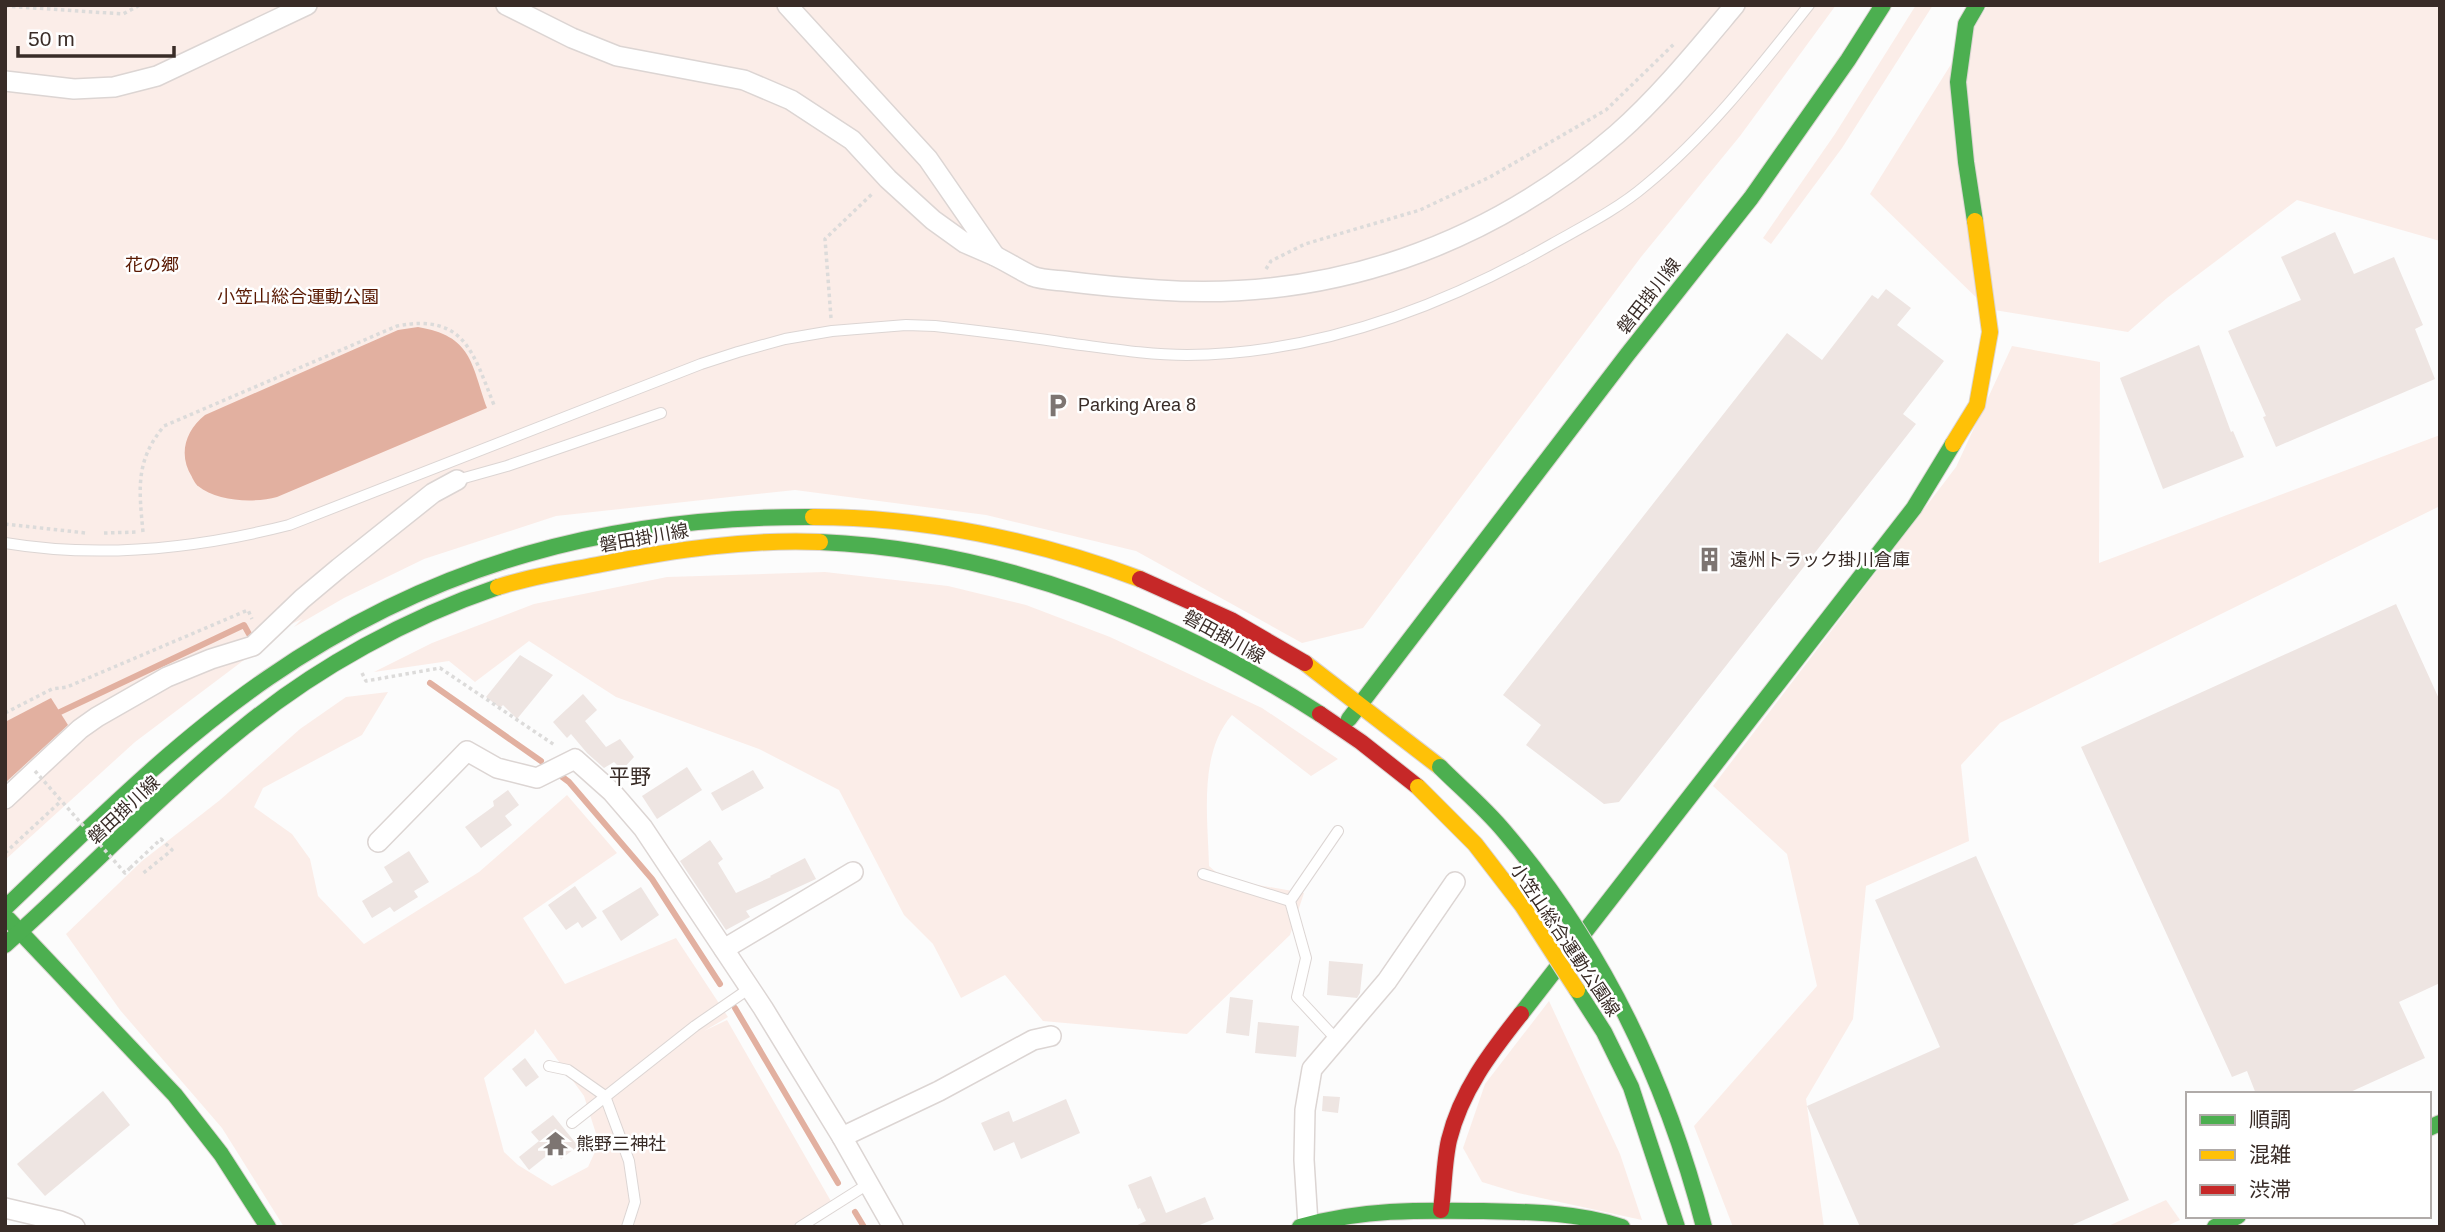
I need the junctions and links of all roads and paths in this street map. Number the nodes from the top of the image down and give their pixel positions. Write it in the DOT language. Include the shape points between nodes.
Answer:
graph roads {
  1 [pos="140,5"];
  2 [pos="307,5"];
  3 [pos="506,5"];
  4 [pos="787,5"];
  5 [pos="1735,5"];
  6 [pos="1809,5"];
  7 [pos="1883,5"];
  8 [pos="1977,5"];
  9 [pos="5,6"];
  10 [pos="1684,35"];
  11 [pos="5,81"];
  12 [pos="888,179"];
  13 [pos="995,256"];
  14 [pos="1262,290"];
  15 [pos="832,331"];
  16 [pos="494,405"];
  17 [pos="661,413"];
  18 [pos="457,480"];
  19 [pos="5,524"];
  20 [pos="143,532"];
  21 [pos="5,543"];
  22 [pos="146,550"];
  23 [pos="261,640"];
  24 [pos="358,666"];
  25 [pos="1360,704"];
  26 [pos="5,713"];
  27 [pos="1342,729"];
  28 [pos="575,760"];
  29 [pos="35,771"];
  30 [pos="5,799"];
  31 [pos="61,802"];
  32 [pos="1338,831"];
  33 [pos="378,842"];
  34 [pos="5,853"];
  35 [pos="853,872"];
  36 [pos="1203,874"];
  37 [pos="141,875"];
  38 [pos="1455,883"];
  39 [pos="1290,901"];
  40 [pos="5,908"];
  41 [pos="5,916"];
  42 [pos="20,932"];
  43 [pos="5,944"];
  44 [pos="724,949"];
  45 [pos="750,988"];
  46 [pos="1051,1036"];
  47 [pos="1337,1040"];
  48 [pos="549,1066"];
  49 [pos="605,1096"];
  50 [pos="572,1123"];
  51 [pos="842,1137"];
  52 [pos="867,1184"];
  53 [pos="5,1208"];
  54 [pos="1441,1210"];
  55 [pos="2234,1218"];
  56 [pos="1304,1225"];
  57 [pos="75,1227"];
  58 [pos="268,1227"];
  59 [pos="627,1227"];
  60 [pos="800,1227"];
  61 [pos="893,1227"];
  62 [pos="1622,1227"];
  63 [pos="1677,1227"];
  64 [pos="1704,1227"];
  65 [pos="2216,1227"];
  1 -- 9 [label="path" via="123,14"];
  2 -- 11 [label="street" via="157,76 114,87 74,89"];
  3 -- 12 [label="street" via="617,56 744,80 791,100 852,140"];
  4 -- 13 [label="street" via="928,159"];
  5 -- 14 [label="street" via="1619,132 1531,199 1424,252 1317,282"];
  6 -- 15 [label="lane" via="1677,158 1615,209 1491,278 1399,317 1275,349 1186,355 935,326"];
  7 -- 25 [label="main road, 磐田掛川線" via="1751,198"];
  8 -- 54 [label="main road" via="1966,24 1958,82 1990,332 1977,405 1914,508 1487,1057 1464,1097 1449,1141"];
  10 -- 14 [label="path" via="1606,110 1490,177 1420,210 1305,244 1271,261 1262,275"];
  12 -- 13 [label="street" via="954,236"];
  12 -- 15 [label="path" via="825,239"];
  13 -- 14 [label="street" via="1035,277 1080,283 1177,292"];
  15 -- 22 [label="lane" via="785,339 701,364 289,526 236,539"];
  16 -- 20 [label="path" via="467,344 439,326 415,322 397,326 164,426 143,460"];
  17 -- 18 [label="lane"];
  18 -- 23 [label="street" via="433,493 339,568"];
  19 -- 20 [label="path" via="91,534"];
  20 -- 22 [label="path"];
  21 -- 22 [label="lane"];
  23 -- 26 [label="path" via="248,610 52,689"];
  23 -- 29 [label="street" via="167,677 80,729"];
  24 -- 28 [label="path" via="366,681 440,668"];
  25 -- 27 [label="main road, 磐田掛川線"];
  25 -- 40 [label="main road, 磐田掛川線" via="1292,654 1167,589 1105,566 1035,548 904,522 838,517 772,516 644,528 499,560 430,585 362,619 274,673 166,756"];
  25 -- 64 [label="main road, 小笠山総合運動公園線, bridge" via="1440,767 1510,836 1604,970 1654,1076 1682,1148"];
  27 -- 42 [label="main road, 磐田掛川線" via="1229,659 1164,626 1094,596 984,565 839,543 707,547 646,556 489,590 352,654 232,736"];
  27 -- 63 [label="main road, 小笠山総合運動公園線, bridge" via="1418,787 1475,844 1567,971 1631,1087"];
  28 -- 33 [label="street" via="537,778 497,768 467,751"];
  28 -- 44 [label="street" via="612,792 643,828"];
  29 -- 30 [label="street"];
  29 -- 31 [label="path, bridge"];
  31 -- 34 [label="path"];
  31 -- 37 [label="path, bridge" via="125,873 161,839 172,850"];
  32 -- 39 [label="lane"];
  35 -- 44 [label="street"];
  36 -- 39 [label="lane"];
  38 -- 47 [label="street" via="1387,981"];
  39 -- 47 [label="lane" via="1306,958 1297,997"];
  41 -- 42 [label="main road"];
  42 -- 43 [label="main road, 磐田掛川線"];
  42 -- 58 [label="main road" via="175,1095 221,1154"];
  44 -- 45 [label="street"];
  45 -- 49 [label="lane"];
  45 -- 51 [label="street"];
  46 -- 51 [label="street" via="1033,1040"];
  47 -- 56 [label="street" via="1312,1069 1305,1110"];
  48 -- 49 [label="lane" via="568,1070"];
  49 -- 50 [label="lane"];
  49 -- 59 [label="lane" via="629,1161 635,1202"];
  51 -- 52 [label="street"];
  52 -- 60 [label="lane"];
  52 -- 61 [label="street"];
  53 -- 57 [label="street"];
  54 -- 56 [label="main road" via="1368,1212"];
  54 -- 62 [label="main road" via="1575,1216"];
  55 -- 65 [label="main road"];
}
